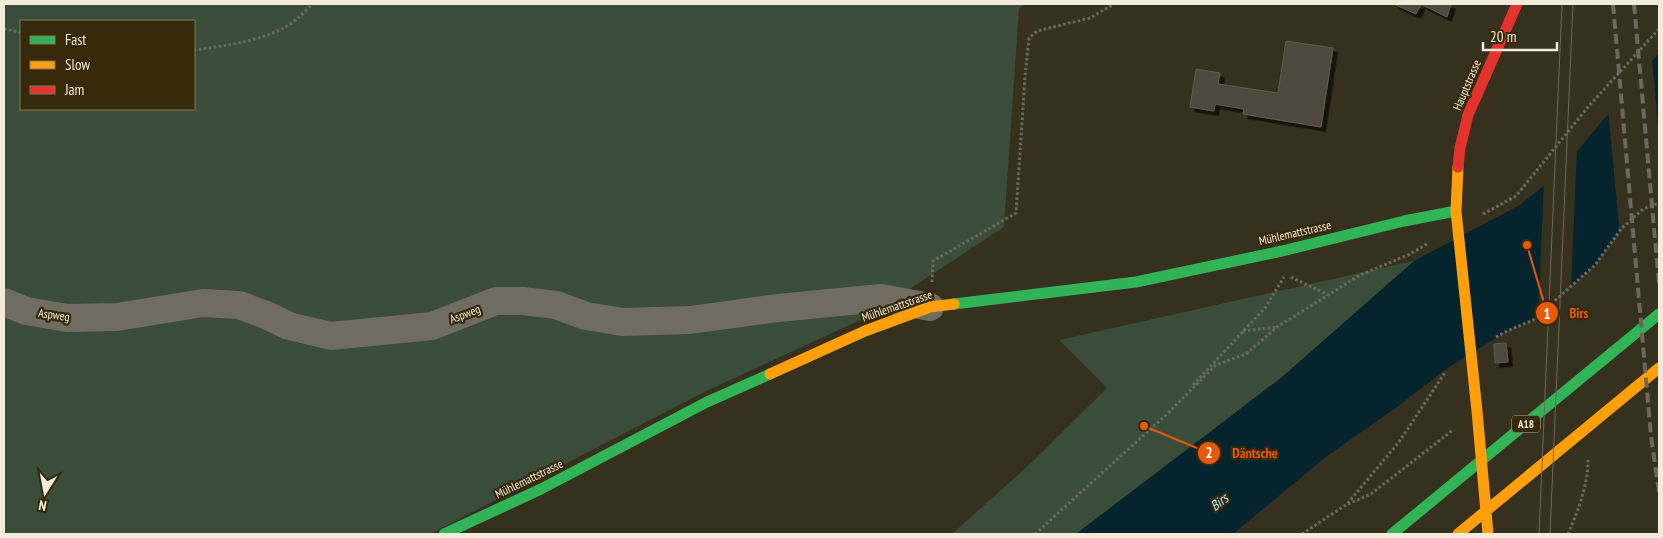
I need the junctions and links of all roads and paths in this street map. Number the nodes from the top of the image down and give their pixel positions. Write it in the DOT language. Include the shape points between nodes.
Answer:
graph roads {
  1 [pos="312,4"];
  2 [pos="1114,4"];
  3 [pos="1517,4"];
  4 [pos="4,29"];
  5 [pos="1659,29"];
  6 [pos="20,32"];
  7 [pos="195,50"];
  8 [pos="1659,203"];
  9 [pos="1456,211"];
  10 [pos="1482,214"];
  11 [pos="1432,241"];
  12 [pos="1328,295"];
  13 [pos="4,302"];
  14 [pos="930,307"];
  15 [pos="1659,314"];
  16 [pos="1277,327"];
  17 [pos="1243,332"];
  18 [pos="1490,341"];
  19 [pos="1449,367"];
  20 [pos="1659,368"];
  21 [pos="1477,411"];
  22 [pos="1166,415"];
  23 [pos="1588,460"];
  24 [pos="1347,504"];
  25 [pos="444,534"];
  26 [pos="1035,534"];
  27 [pos="1302,534"];
  28 [pos="1392,534"];
  29 [pos="1458,534"];
  30 [pos="1488,534"];
  31 [pos="1568,534"];
  1 -- 7 [label="path" via="298,19 271,34"];
  2 -- 14 [label="path" via="1090,18 1037,31 1029,38 1016,213 933,261"];
  3 -- 9 [label="main road, Hauptstrasse" via="1468,115 1456,179"];
  4 -- 6 [label="path"];
  5 -- 10 [label="path" via="1588,106 1516,196"];
  8 -- 18 [label="path" via="1643,209 1622,229 1595,265 1533,320"];
  9 -- 14 [label="main road, Mühlemattstrasse" via="1136,282"];
  9 -- 21 [label="main road, Hauptstrasse"];
  11 -- 12 [label="path" via="1360,275"];
  12 -- 16 [label="path"];
  12 -- 17 [label="path" via="1286,274 1265,308"];
  13 -- 14 [label="street, Aspweg" via="26,311 67,318 117,317 203,302 239,305 290,326 331,336 432,326 496,301 556,305 586,316 623,322 690,320 881,298"];
  14 -- 25 [label="main road, Mühlemattstrasse" via="865,331 707,402 541,489"];
  15 -- 28 [label="main road, A18"];
  16 -- 17 [label="path"];
  16 -- 22 [label="path" via="1246,354 1216,365"];
  17 -- 22 [label="path"];
  19 -- 24 [label="path" via="1399,442"];
  20 -- 29 [label="main road"];
  21 -- 24 [label="path" via="1371,494"];
  21 -- 30 [label="main road, Hauptstrasse"];
  22 -- 26 [label="path"];
  23 -- 31 [label="path" via="1588,475"];
  24 -- 27 [label="path"];
}
